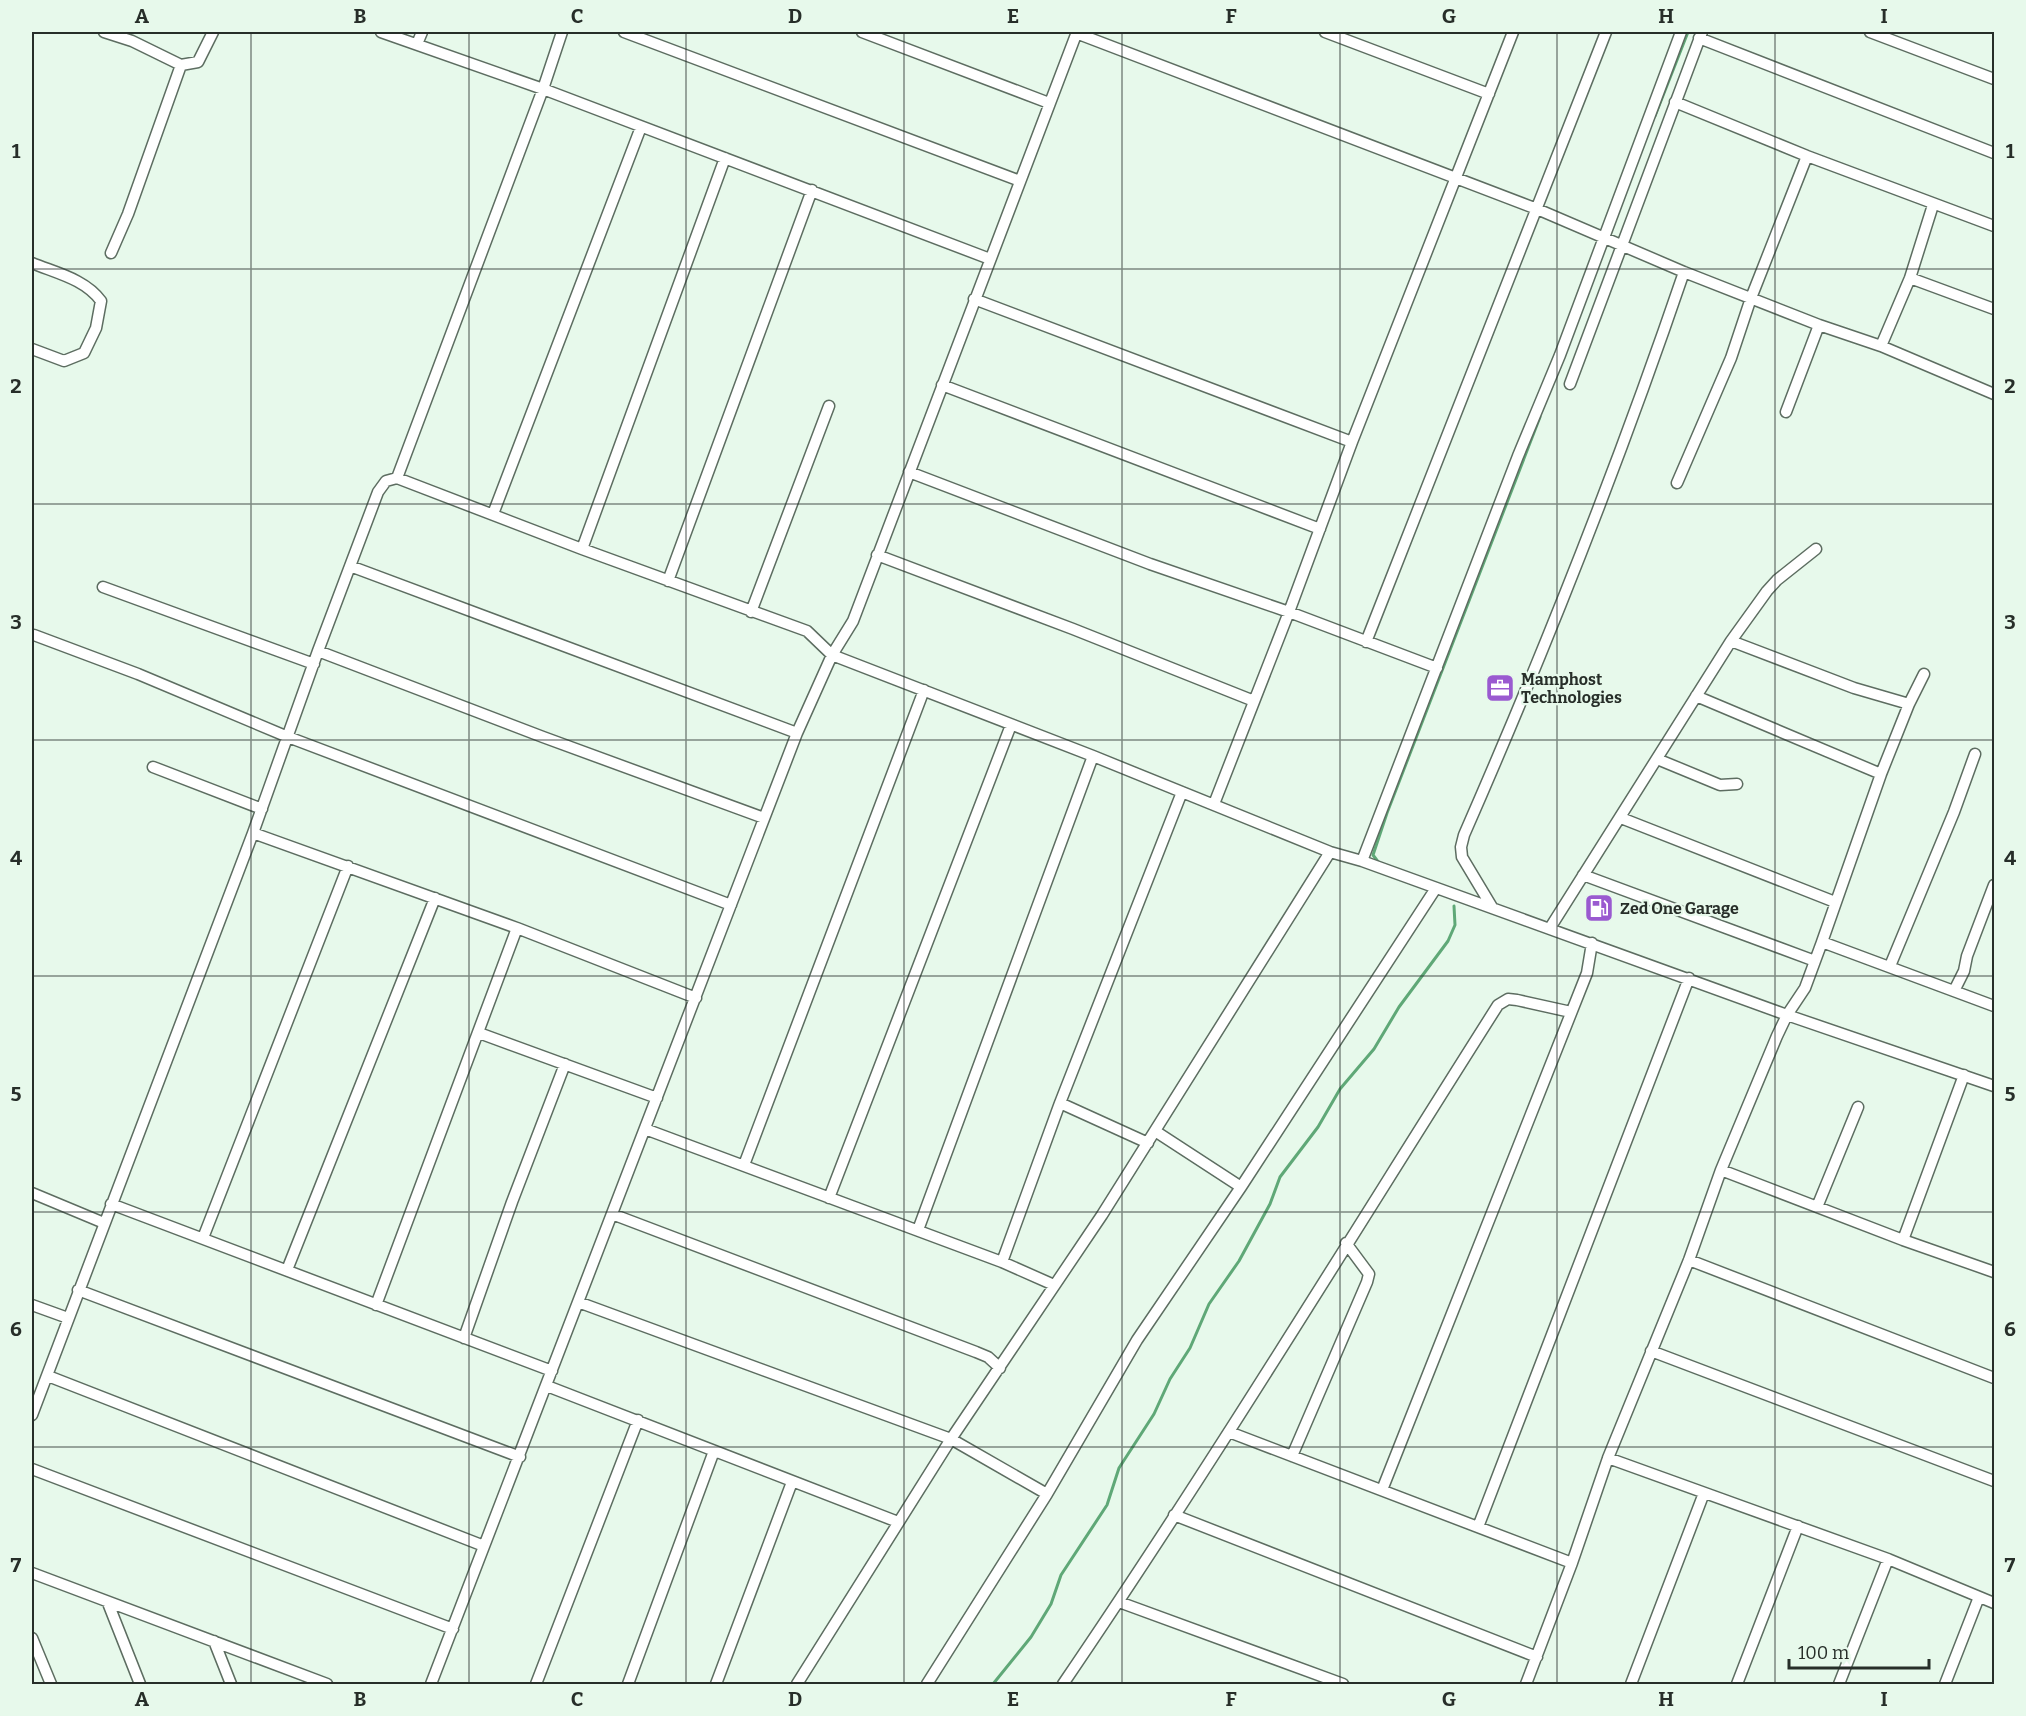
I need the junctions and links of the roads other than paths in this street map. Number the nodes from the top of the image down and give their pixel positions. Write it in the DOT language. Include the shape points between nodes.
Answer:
graph roads {
  1 [pos="104,32"];
  2 [pos="213,32"];
  3 [pos="381,32"];
  4 [pos="422,32"];
  5 [pos="562,32"];
  6 [pos="624,32"];
  7 [pos="862,32"];
  8 [pos="1077,32"];
  9 [pos="1325,32"];
  10 [pos="1513,32"];
  11 [pos="1606,32"];
  12 [pos="1681,32"];
  13 [pos="1870,32"];
  14 [pos="1701,35"];
  15 [pos="417,44"];
  16 [pos="181,65"];
  17 [pos="1995,79"];
  18 [pos="543,89"];
  19 [pos="1489,94"];
  20 [pos="1675,102"];
  21 [pos="1049,103"];
  22 [pos="641,127"];
  23 [pos="1995,153"];
  24 [pos="1807,156"];
  25 [pos="725,158"];
  26 [pos="1455,178"];
  27 [pos="1020,181"];
  28 [pos="812,190"];
  29 [pos="1933,205"];
  30 [pos="1537,209"];
  31 [pos="1995,226"];
  32 [pos="1604,238"];
  33 [pos="1622,245"];
  34 [pos="111,253"];
  35 [pos="990,259"];
  36 [pos="32,263"];
  37 [pos="1684,272"];
  38 [pos="1910,278"];
  39 [pos="1751,298"];
  40 [pos="974,299"];
  41 [pos="1995,309"];
  42 [pos="1819,325"];
  43 [pos="1881,346"];
  44 [pos="32,349"];
  45 [pos="1570,384"];
  46 [pos="942,385"];
  47 [pos="1995,394"];
  48 [pos="829,406"];
  49 [pos="1786,412"];
  50 [pos="1352,442"];
  51 [pos="909,472"];
  52 [pos="397,478"];
  53 [pos="1677,483"];
  54 [pos="494,514"];
  55 [pos="1320,529"];
  56 [pos="582,549"];
  57 [pos="1816,549"];
  58 [pos="877,555"];
  59 [pos="350,566"];
  60 [pos="668,581"];
  61 [pos="103,587"];
  62 [pos="751,612"];
  63 [pos="1289,612"];
  64 [pos="34,635"];
  65 [pos="1731,641"];
  66 [pos="1366,642"];
  67 [pos="318,651"];
  68 [pos="832,655"];
  69 [pos="314,664"];
  70 [pos="1437,669"];
  71 [pos="1924,674"];
  72 [pos="924,690"];
  73 [pos="1696,696"];
  74 [pos="1254,701"];
  75 [pos="1909,704"];
  76 [pos="1011,725"];
  77 [pos="797,733"];
  78 [pos="288,738"];
  79 [pos="1975,754"];
  80 [pos="1093,756"];
  81 [pos="1657,759"];
  82 [pos="153,767"];
  83 [pos="1881,774"];
  84 [pos="1737,784"];
  85 [pos="1182,792"];
  86 [pos="1214,804"];
  87 [pos="262,810"];
  88 [pos="764,818"];
  89 [pos="1621,818"];
  90 [pos="253,833"];
  91 [pos="1330,852"];
  92 [pos="1362,861"];
  93 [pos="348,866"];
  94 [pos="1583,875"];
  95 [pos="1995,885"];
  96 [pos="1436,888"];
  97 [pos="435,898"];
  98 [pos="1835,902"];
  99 [pos="731,905"];
  100 [pos="1491,907"];
  101 [pos="518,928"];
  102 [pos="1550,928"];
  103 [pos="1822,942"];
  104 [pos="1592,943"];
  105 [pos="1815,961"];
  106 [pos="1890,966"];
  107 [pos="1689,978"];
  108 [pos="1954,992"];
  109 [pos="696,998"];
  110 [pos="1995,1006"];
  111 [pos="1571,1012"];
  112 [pos="1787,1015"];
  113 [pos="480,1033"];
  114 [pos="565,1064"];
  115 [pos="1964,1075"];
  116 [pos="1995,1086"];
  117 [pos="657,1098"];
  118 [pos="1060,1103"];
  119 [pos="1858,1107"];
  120 [pos="645,1129"];
  121 [pos="1155,1131"];
  122 [pos="1148,1143"];
  123 [pos="744,1165"];
  124 [pos="1721,1170"];
  125 [pos="1241,1187"];
  126 [pos="32,1193"];
  127 [pos="829,1198"];
  128 [pos="111,1204"];
  129 [pos="1817,1207"];
  130 [pos="612,1214"];
  131 [pos="104,1223"];
  132 [pos="918,1230"];
  133 [pos="202,1238"];
  134 [pos="1904,1240"];
  135 [pos="1346,1244"];
  136 [pos="1689,1260"];
  137 [pos="1002,1262"];
  138 [pos="287,1270"];
  139 [pos="1995,1272"];
  140 [pos="1054,1285"];
  141 [pos="78,1290"];
  142 [pos="578,1302"];
  143 [pos="32,1305"];
  144 [pos="376,1305"];
  145 [pos="68,1318"];
  146 [pos="464,1338"];
  147 [pos="1651,1350"];
  148 [pos="1000,1368"];
  149 [pos="552,1371"];
  150 [pos="48,1376"];
  151 [pos="1995,1378"];
  152 [pos="547,1386"];
  153 [pos="32,1415"];
  154 [pos="638,1420"];
  155 [pos="1229,1432"];
  156 [pos="951,1439"];
  157 [pos="714,1452"];
  158 [pos="1292,1456"];
  159 [pos="520,1457"];
  160 [pos="1608,1458"];
  161 [pos="32,1470"];
  162 [pos="1995,1481"];
  163 [pos="792,1482"];
  164 [pos="1382,1490"];
  165 [pos="1704,1493"];
  166 [pos="1047,1494"];
  167 [pos="1174,1515"];
  168 [pos="898,1522"];
  169 [pos="1798,1526"];
  170 [pos="1478,1527"];
  171 [pos="484,1546"];
  172 [pos="1888,1559"];
  173 [pos="1572,1563"];
  174 [pos="32,1573"];
  175 [pos="1979,1597"];
  176 [pos="1119,1602"];
  177 [pos="108,1603"];
  178 [pos="1995,1603"];
  179 [pos="453,1629"];
  180 [pos="32,1638"];
  181 [pos="214,1641"];
  182 [pos="1536,1657"];
  183 [pos="1069,1683"];
  184 [pos="51,1684"];
  185 [pos="141,1684"];
  186 [pos="231,1684"];
  187 [pos="327,1684"];
  188 [pos="431,1684"];
  189 [pos="536,1684"];
  190 [pos="628,1684"];
  191 [pos="716,1684"];
  192 [pos="797,1684"];
  193 [pos="927,1684"];
  194 [pos="1343,1684"];
  195 [pos="1526,1684"];
  196 [pos="1631,1684"];
  197 [pos="1737,1684"];
  198 [pos="1839,1684"];
  199 [pos="1945,1684"];
  1 -- 16 [label="street"];
  2 -- 16 [label="street" via="198,62"];
  3 -- 15 [label="street"];
  4 -- 15 [label="street"];
  5 -- 18 [label="street"];
  6 -- 27 [label="street"];
  7 -- 21 [label="street"];
  8 -- 21 [label="street"];
  8 -- 26 [label="street"];
  9 -- 19 [label="street"];
  10 -- 19 [label="street"];
  11 -- 30 [label="street"];
  12 -- 32 [label="street"];
  13 -- 17 [label="street"];
  14 -- 20 [label="street"];
  14 -- 23 [label="street"];
  15 -- 18 [label="street"];
  16 -- 34 [label="street"];
  18 -- 22 [label="street"];
  18 -- 52 [label="street"];
  19 -- 26 [label="street"];
  20 -- 24 [label="street"];
  20 -- 33 [label="street"];
  21 -- 27 [label="street"];
  22 -- 25 [label="street"];
  22 -- 54 [label="street"];
  24 -- 29 [label="street"];
  24 -- 39 [label="street"];
  25 -- 28 [label="street"];
  25 -- 56 [label="street"];
  26 -- 30 [label="street"];
  26 -- 50 [label="street"];
  27 -- 35 [label="street"];
  28 -- 35 [label="street"];
  28 -- 60 [label="street"];
  29 -- 31 [label="street"];
  29 -- 38 [label="street"];
  30 -- 32 [label="street"];
  30 -- 66 [label="street"];
  32 -- 33 [label="street"];
  32 -- 70 [label="street"];
  33 -- 37 [label="street"];
  33 -- 45 [label="street"];
  35 -- 40 [label="street"];
  36 -- 44 [label="street" via="82,284 101,302 96,328 84,353 64,361"];
  37 -- 39 [label="street"];
  37 -- 100 [label="street" via="1627,436 1512,726 1464,835 1462,857"];
  38 -- 41 [label="street"];
  38 -- 43 [label="street"];
  39 -- 42 [label="street"];
  39 -- 53 [label="street" via="1731,358"];
  40 -- 46 [label="street"];
  40 -- 50 [label="street"];
  42 -- 43 [label="street"];
  42 -- 49 [label="street"];
  43 -- 47 [label="street"];
  46 -- 51 [label="street"];
  46 -- 55 [label="street"];
  48 -- 62 [label="street"];
  50 -- 55 [label="street"];
  51 -- 58 [label="street"];
  51 -- 63 [label="street" via="1149,564"];
  52 -- 54 [label="street"];
  52 -- 59 [label="street" via="386,481 378,492"];
  54 -- 56 [label="street"];
  55 -- 63 [label="street"];
  56 -- 60 [label="street"];
  57 -- 65 [label="street" via="1767,591"];
  58 -- 68 [label="street" via="853,621"];
  58 -- 74 [label="street"];
  59 -- 67 [label="street"];
  59 -- 77 [label="street"];
  60 -- 62 [label="street"];
  61 -- 69 [label="street"];
  62 -- 68 [label="street" via="807,631"];
  63 -- 66 [label="street"];
  63 -- 74 [label="street"];
  64 -- 78 [label="street"];
  65 -- 73 [label="street"];
  65 -- 75 [label="street" via="1854,688"];
  66 -- 70 [label="street"];
  67 -- 69 [label="street"];
  67 -- 88 [label="street"];
  68 -- 72 [label="street"];
  68 -- 77 [label="street"];
  69 -- 78 [label="street"];
  70 -- 92 [label="street"];
  71 -- 75 [label="street"];
  72 -- 76 [label="street"];
  72 -- 123 [label="street"];
  73 -- 81 [label="street"];
  73 -- 83 [label="street"];
  74 -- 86 [label="street"];
  75 -- 83 [label="street"];
  76 -- 80 [label="street"];
  76 -- 127 [label="street"];
  77 -- 88 [label="street"];
  78 -- 87 [label="street"];
  78 -- 99 [label="street"];
  79 -- 106 [label="street"];
  80 -- 85 [label="street"];
  80 -- 132 [label="street"];
  81 -- 84 [label="street" via="1720,785"];
  81 -- 89 [label="street"];
  82 -- 87 [label="street"];
  83 -- 98 [label="street"];
  85 -- 86 [label="street"];
  85 -- 118 [label="street"];
  86 -- 91 [label="street"];
  87 -- 90 [label="street"];
  88 -- 99 [label="street"];
  89 -- 94 [label="street"];
  89 -- 98 [label="street"];
  90 -- 93 [label="street"];
  90 -- 128 [label="street"];
  91 -- 92 [label="street"];
  91 -- 121 [label="street"];
  92 -- 96 [label="street"];
  93 -- 97 [label="street"];
  93 -- 133 [label="street"];
  94 -- 102 [label="street"];
  94 -- 105 [label="street"];
  95 -- 108 [label="street"];
  96 -- 100 [label="street"];
  96 -- 125 [label="street"];
  97 -- 101 [label="street"];
  97 -- 138 [label="street"];
  98 -- 103 [label="street"];
  99 -- 109 [label="street"];
  100 -- 102 [label="street"];
  101 -- 109 [label="street"];
  101 -- 113 [label="street"];
  102 -- 104 [label="street"];
  103 -- 105 [label="street"];
  103 -- 106 [label="street"];
  104 -- 107 [label="street"];
  104 -- 111 [label="street" via="1587,973"];
  105 -- 112 [label="street"];
  106 -- 108 [label="street"];
  107 -- 112 [label="street"];
  107 -- 170 [label="street"];
  108 -- 110 [label="street"];
  109 -- 117 [label="street"];
  111 -- 135 [label="street" via="1508,999 1498,1005"];
  111 -- 164 [label="street"];
  112 -- 115 [label="street"];
  112 -- 124 [label="street"];
  113 -- 114 [label="street"];
  113 -- 144 [label="street"];
  114 -- 117 [label="street"];
  114 -- 146 [label="street"];
  115 -- 116 [label="street"];
  115 -- 134 [label="street"];
  117 -- 120 [label="street"];
  118 -- 122 [label="street"];
  118 -- 137 [label="street"];
  119 -- 129 [label="street"];
  120 -- 123 [label="street"];
  120 -- 130 [label="street"];
  121 -- 122 [label="street"];
  121 -- 125 [label="street"];
  122 -- 140 [label="street"];
  123 -- 127 [label="street"];
  124 -- 129 [label="street"];
  124 -- 136 [label="street"];
  125 -- 166 [label="street" via="1137,1340"];
  126 -- 131 [label="street"];
  127 -- 132 [label="street"];
  128 -- 131 [label="street"];
  128 -- 133 [label="street"];
  129 -- 134 [label="street"];
  130 -- 142 [label="street"];
  130 -- 148 [label="street" via="976,1352"];
  131 -- 141 [label="street"];
  132 -- 137 [label="street"];
  133 -- 138 [label="street"];
  134 -- 139 [label="street"];
  135 -- 155 [label="street"];
  135 -- 158 [label="street" via="1368,1274 1367,1282"];
  136 -- 147 [label="street"];
  136 -- 151 [label="street"];
  137 -- 140 [label="street"];
  138 -- 144 [label="street"];
  140 -- 148 [label="street"];
  141 -- 145 [label="street"];
  141 -- 159 [label="street"];
  142 -- 149 [label="street"];
  142 -- 156 [label="street"];
  143 -- 145 [label="street"];
  144 -- 146 [label="street"];
  145 -- 150 [label="street"];
  146 -- 149 [label="street"];
  147 -- 160 [label="street"];
  147 -- 162 [label="street"];
  148 -- 156 [label="street"];
  149 -- 152 [label="street"];
  150 -- 153 [label="street"];
  150 -- 171 [label="street"];
  152 -- 154 [label="street"];
  152 -- 159 [label="street"];
  154 -- 157 [label="street"];
  154 -- 189 [label="street"];
  155 -- 158 [label="street"];
  155 -- 167 [label="street"];
  156 -- 166 [label="street"];
  156 -- 168 [label="street"];
  157 -- 163 [label="street"];
  157 -- 190 [label="street"];
  158 -- 164 [label="street"];
  159 -- 171 [label="street"];
  160 -- 165 [label="street"];
  160 -- 173 [label="street"];
  161 -- 179 [label="street"];
  163 -- 168 [label="street"];
  163 -- 191 [label="street"];
  164 -- 170 [label="street"];
  165 -- 169 [label="street"];
  165 -- 196 [label="street"];
  166 -- 193 [label="street"];
  167 -- 176 [label="street"];
  167 -- 182 [label="street"];
  168 -- 192 [label="street"];
  169 -- 172 [label="street"];
  169 -- 197 [label="street"];
  170 -- 173 [label="street"];
  171 -- 179 [label="street"];
  172 -- 175 [label="street"];
  172 -- 198 [label="street"];
  173 -- 182 [label="street"];
  174 -- 177 [label="street"];
  175 -- 178 [label="street"];
  175 -- 199 [label="street"];
  176 -- 183 [label="street"];
  176 -- 194 [label="street"];
  177 -- 181 [label="street"];
  177 -- 185 [label="street"];
  179 -- 188 [label="street"];
  180 -- 184 [label="street"];
  181 -- 186 [label="street"];
  181 -- 187 [label="street"];
  182 -- 195 [label="street"];
}
